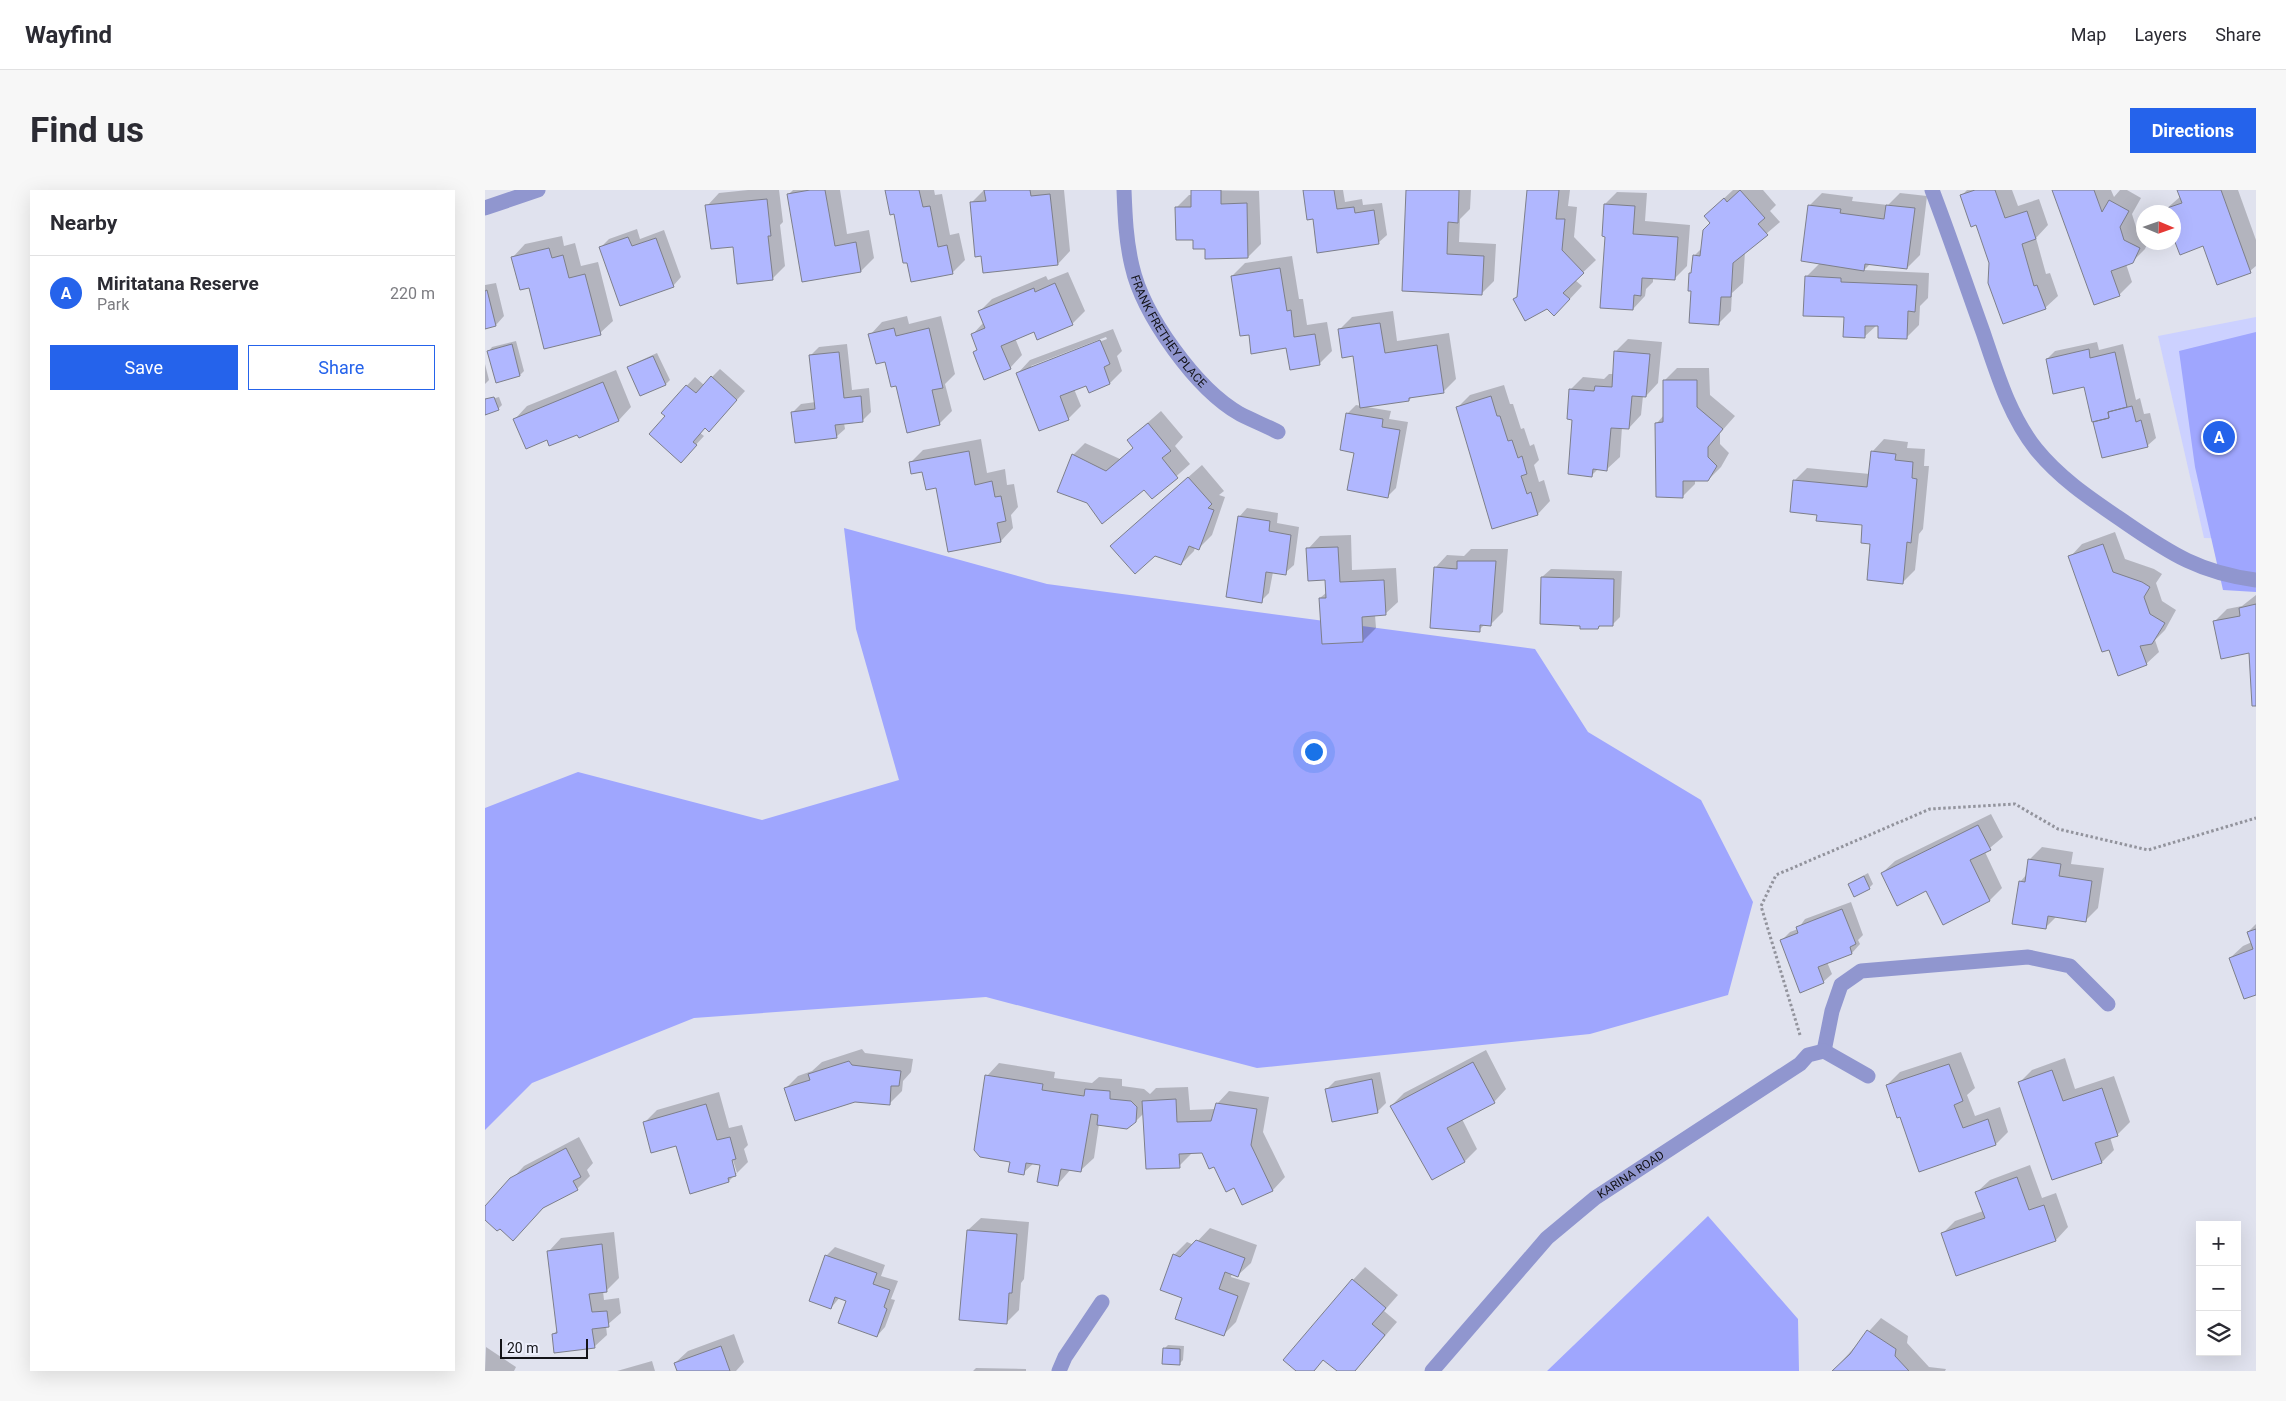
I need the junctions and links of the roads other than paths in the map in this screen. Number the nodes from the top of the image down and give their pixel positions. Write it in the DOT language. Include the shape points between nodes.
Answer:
graph roads {
  1 [pos="537,190"];
  2 [pos="1124,190"];
  3 [pos="1932,190"];
  4 [pos="485,208"];
  5 [pos="1278,432"];
  6 [pos="2256,580"];
  7 [pos="2108,1004"];
  8 [pos="1824,1051"];
  9 [pos="1867,1076"];
  10 [pos="1102,1302"];
  11 [pos="1059,1371"];
  12 [pos="1432,1371"];
  1 -- 4 [label="street"];
  2 -- 5 [label="street, FRANK FRETHEY PLACE" via="1126,237 1134,275 1154,319 1173,349 1199,380 1239,413"];
  3 -- 6 [label="street" via="2003,390 2023,431 2037,449 2057,472 2081,491 2161,547 2209,570"];
  7 -- 8 [label="street" via="2070,966 2028,957 1861,971 1841,985"];
  8 -- 9 [label="street"];
  8 -- 12 [label="street, KARINA ROAD" via="1808,1055 1800,1064 1588,1204 1547,1238"];
  10 -- 11 [label="street"];
}
